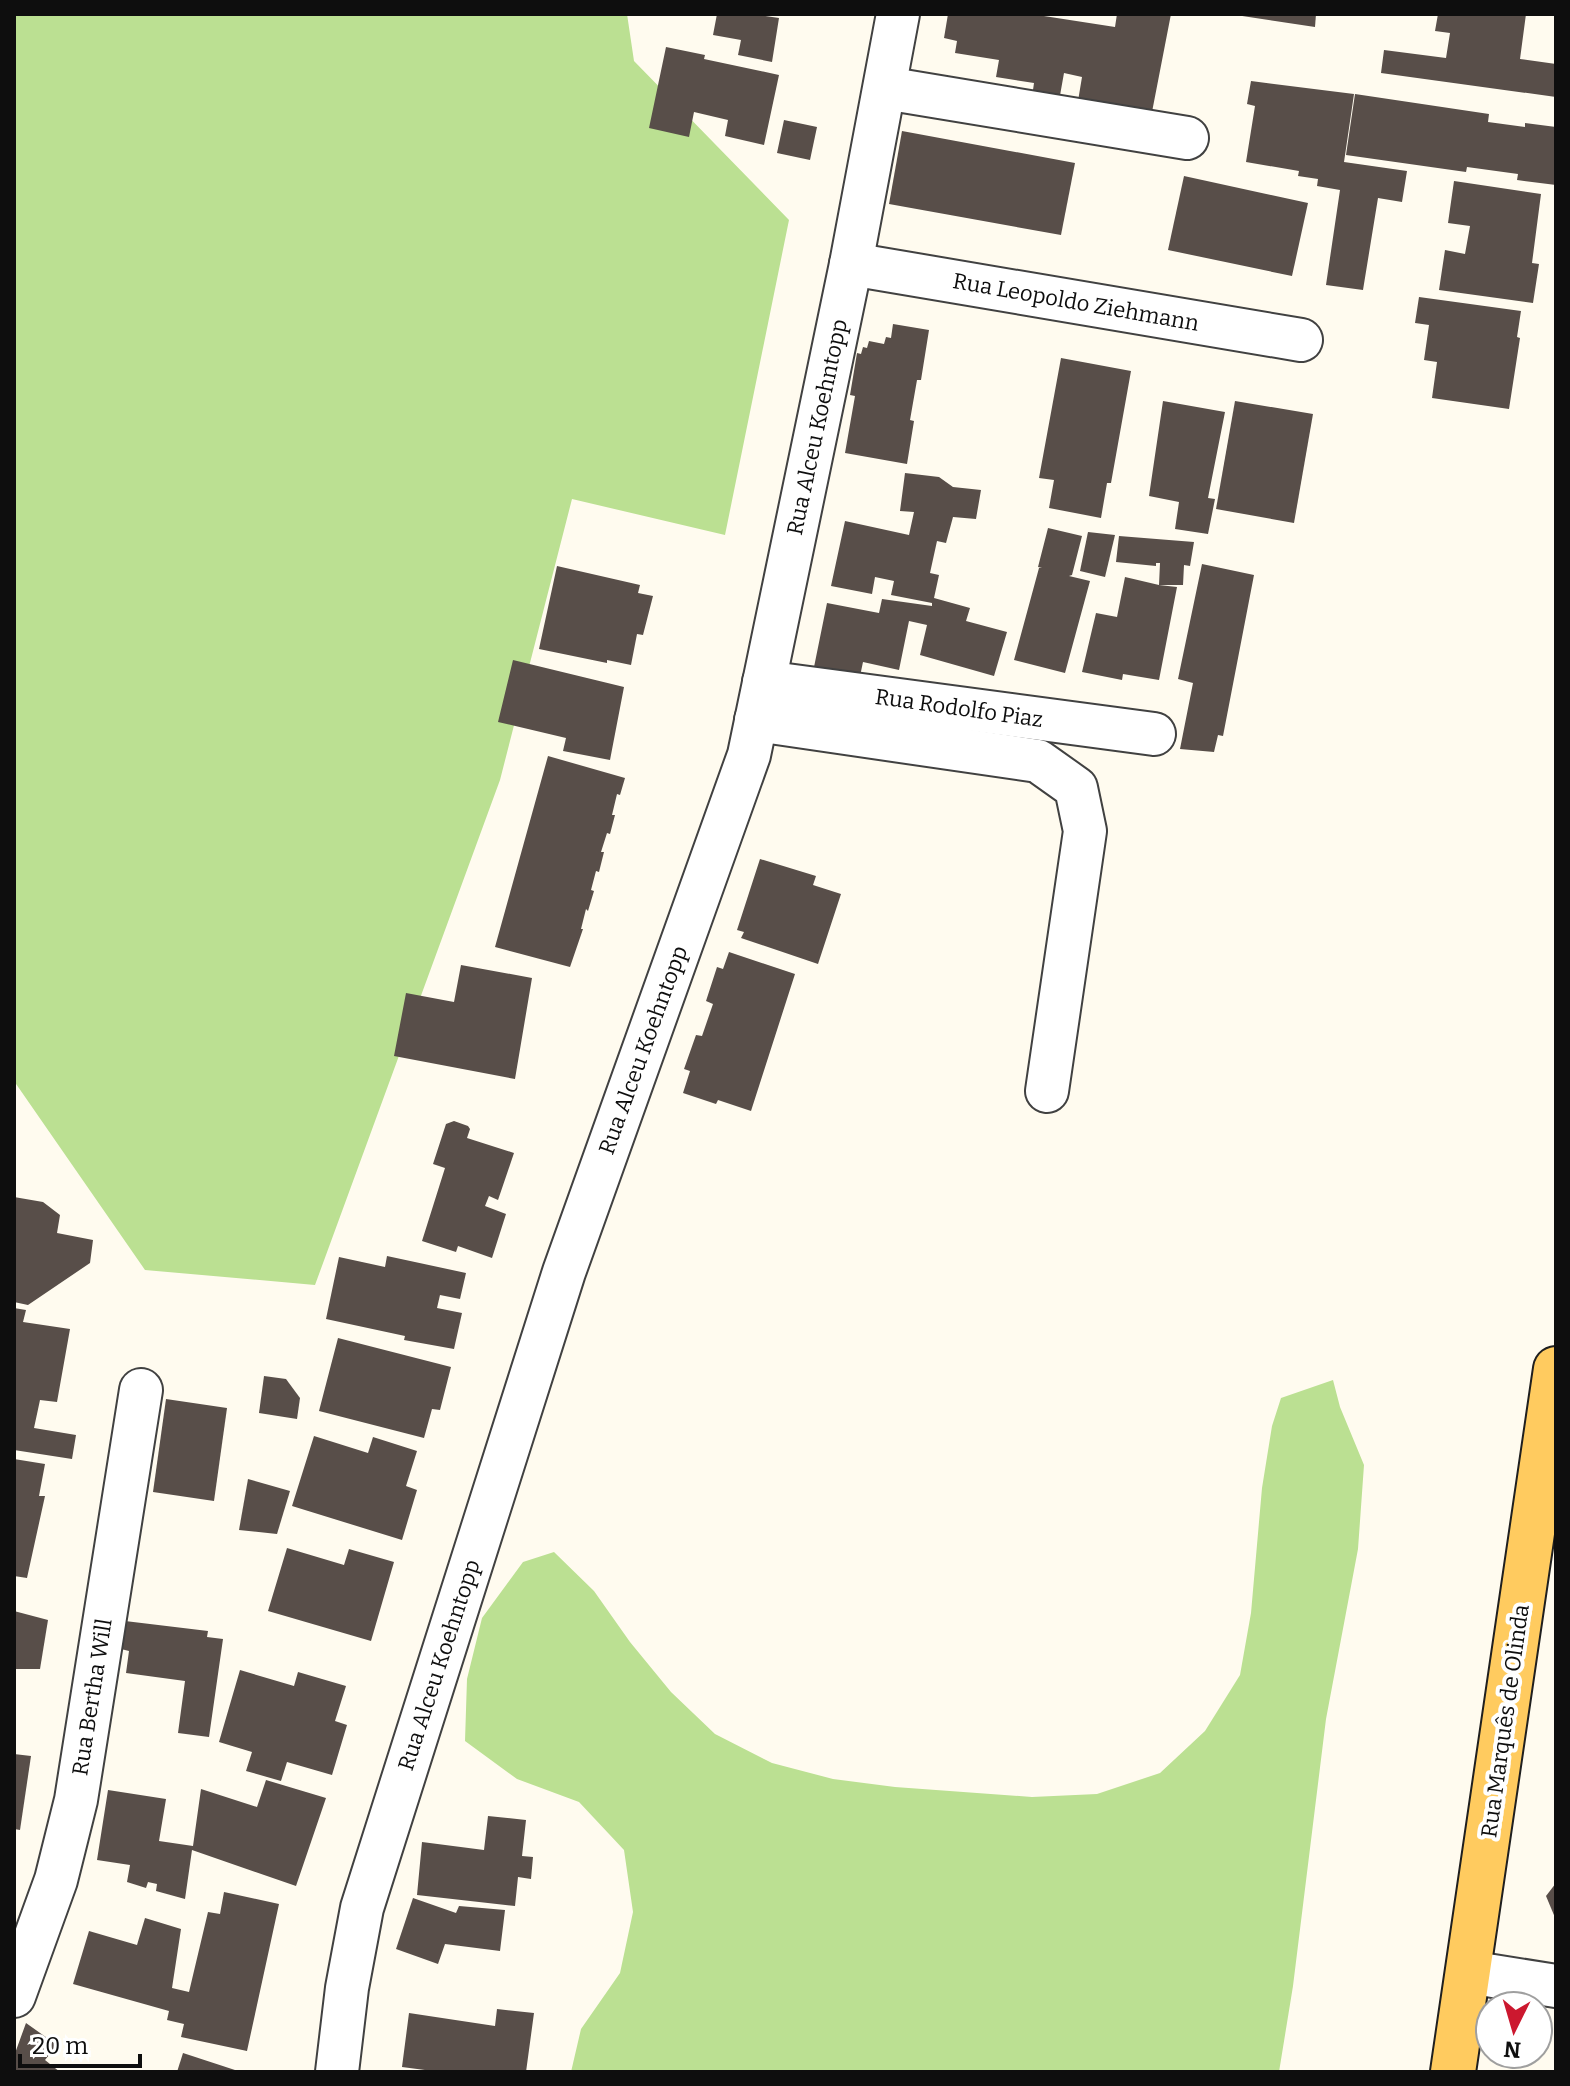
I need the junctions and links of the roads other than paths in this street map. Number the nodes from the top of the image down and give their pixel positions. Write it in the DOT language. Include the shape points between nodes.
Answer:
graph roads {
  1 [pos="898,14"];
  2 [pos="885,88"];
  3 [pos="1187,138"];
  4 [pos="851,264"];
  5 [pos="1301,340"];
  6 [pos="760,701"];
  7 [pos="1154,734"];
  8 [pos="1047,1091"];
  9 [pos="1556,1369"];
  10 [pos="141,1390"];
  11 [pos="1468,1972"];
  12 [pos="1556,1986"];
  13 [pos="14,1996"];
  14 [pos="337,2072"];
  15 [pos="1453,2072"];
  1 -- 2 [label="street, Rua Alceu Koehntopp"];
  2 -- 3 [label="street"];
  2 -- 4 [label="street, Rua Alceu Koehntopp"];
  4 -- 5 [label="street, Rua Leopoldo Ziehmann"];
  4 -- 6 [label="street, Rua Alceu Koehntopp"];
  6 -- 7 [label="street, Rua Rodolfo Piaz"];
  6 -- 8 [label="street" via="1038,761 1076,788 1085,831"];
  6 -- 14 [label="street, Rua Alceu Koehntopp" via="749,755 559,1287 362,1908"];
  9 -- 11 [label="main road, Rua Marquês de Olinda"];
  10 -- 13 [label="street, Rua Bertha Will" via="76,1800 56,1880"];
  11 -- 12 [label="street"];
  11 -- 15 [label="main road, Rua Marquês de Olinda"];
}
